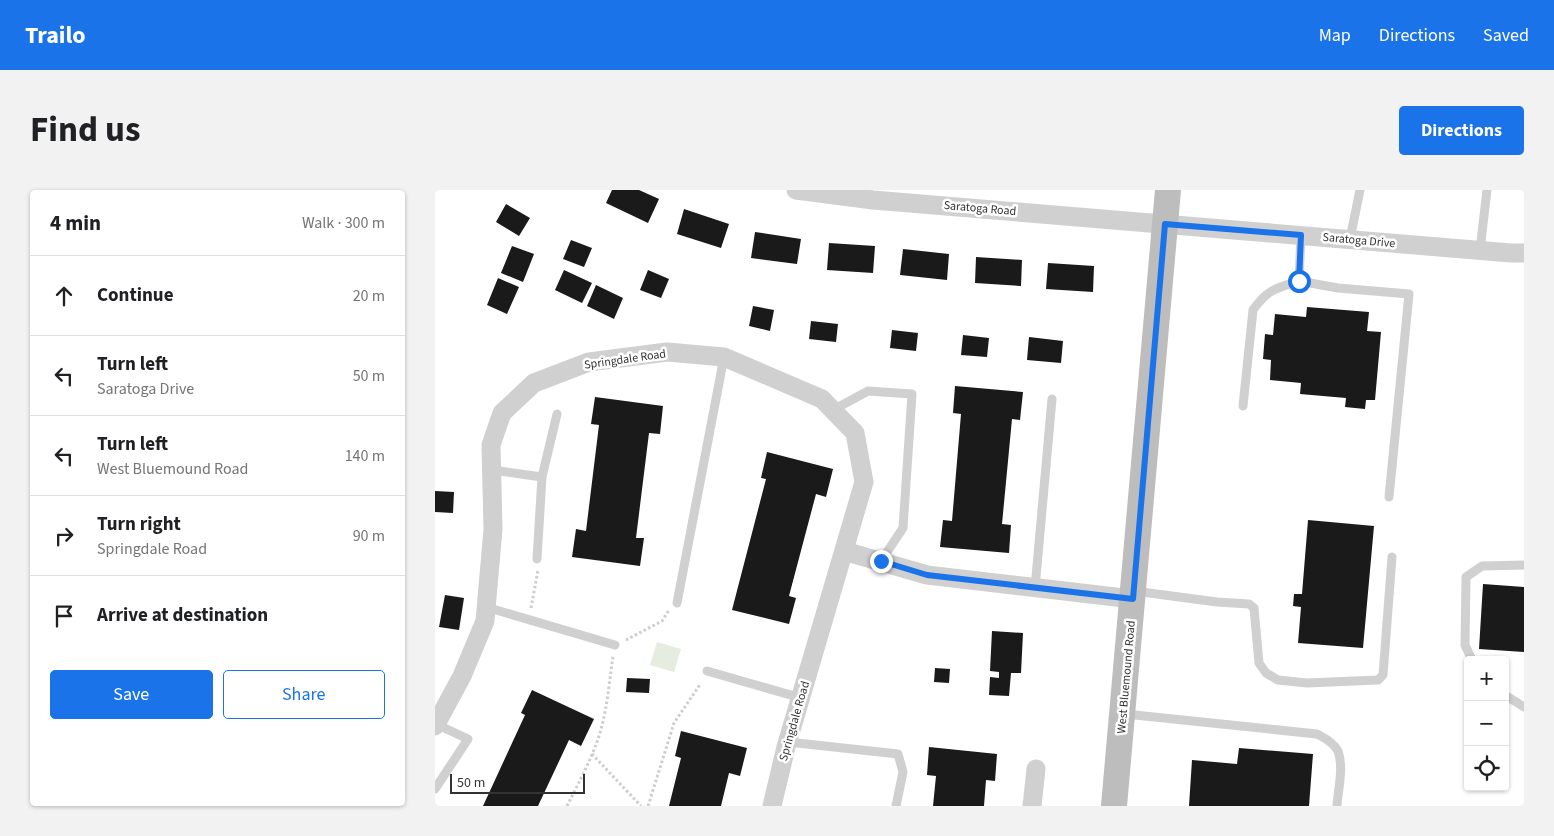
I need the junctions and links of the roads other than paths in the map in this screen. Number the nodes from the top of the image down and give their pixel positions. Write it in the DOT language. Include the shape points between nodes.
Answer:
graph roads {
  1 [pos="796,190"];
  2 [pos="1167,190"];
  3 [pos="1360,190"];
  4 [pos="1487,190"];
  5 [pos="907,196"];
  6 [pos="1165,224"];
  7 [pos="1301,235"];
  8 [pos="1349,239"];
  9 [pos="1480,250"];
  10 [pos="1524,253"];
  11 [pos="1299,281"];
  12 [pos="724,357"];
  13 [pos="1052,399"];
  14 [pos="1243,406"];
  15 [pos="833,410"];
  16 [pos="557,414"];
  17 [pos="492,470"];
  18 [pos="542,477"];
  19 [pos="1389,497"];
  20 [pos="844,551"];
  21 [pos="1391,557"];
  22 [pos="537,559"];
  23 [pos="881,561"];
  24 [pos="1524,565"];
  25 [pos="1035,588"];
  26 [pos="1133,595"];
  27 [pos="677,603"];
  28 [pos="486,607"];
  29 [pos="615,644"];
  30 [pos="1471,656"];
  31 [pos="707,671"];
  32 [pos="801,698"];
  33 [pos="1509,698"];
  34 [pos="1524,707"];
  35 [pos="1122,714"];
  36 [pos="435,725"];
  37 [pos="788,742"];
  38 [pos="1037,769"];
  39 [pos="435,789"];
  40 [pos="772,806"];
  41 [pos="896,806"];
  42 [pos="1032,806"];
  43 [pos="1114,806"];
  44 [pos="1337,806"];
  1 -- 5 [label="street, Saratoga Road" via="856,198"];
  2 -- 6 [label="main road, West Bluemound Road"];
  3 -- 8 [label="lane"];
  4 -- 9 [label="lane"];
  5 -- 6 [label="street, Saratoga Road"];
  6 -- 7 [label="street, Saratoga Drive"];
  6 -- 26 [label="main road, West Bluemound Road"];
  7 -- 8 [label="street, Saratoga Drive"];
  7 -- 11 [label="lane"];
  8 -- 9 [label="street, Saratoga Drive"];
  9 -- 10 [label="street, Saratoga Drive"];
  11 -- 14 [label="lane" via="1273,289 1253,310"];
  11 -- 19 [label="lane" via="1409,294"];
  12 -- 15 [label="street, Springdale Road" via="822,399"];
  12 -- 17 [label="street, Springdale Road" via="667,352 589,362 534,383 502,413 491,445"];
  12 -- 27 [label="lane"];
  13 -- 25 [label="lane"];
  15 -- 20 [label="street, Springdale Road" via="855,433 864,482"];
  15 -- 23 [label="lane" via="868,391 913,394 903,528"];
  16 -- 18 [label="lane"];
  17 -- 18 [label="lane"];
  17 -- 28 [label="street, Springdale Road" via="493,529"];
  18 -- 22 [label="lane"];
  20 -- 23 [label="street"];
  20 -- 32 [label="street, Springdale Road"];
  21 -- 26 [label="lane" via="1383,675 1378,680 1307,683 1279,680 1266,673 1259,663 1254,608 1249,604"];
  23 -- 25 [label="street" via="927,575"];
  24 -- 30 [label="lane" via="1482,566 1466,578 1465,645"];
  25 -- 26 [label="street"];
  26 -- 35 [label="main road, West Bluemound Road"];
  28 -- 29 [label="lane"];
  28 -- 36 [label="street, Springdale Road" via="485,622 462,676"];
  31 -- 32 [label="lane"];
  32 -- 37 [label="street, Springdale Road"];
  33 -- 34 [label="lane"];
  35 -- 43 [label="main road, West Bluemound Road"];
  35 -- 44 [label="lane" via="1317,734 1338,750 1341,768"];
  36 -- 39 [label="lane" via="468,739"];
  37 -- 40 [label="street, Springdale Road"];
  37 -- 41 [label="lane" via="898,754 903,772"];
  38 -- 42 [label="street"];
}
